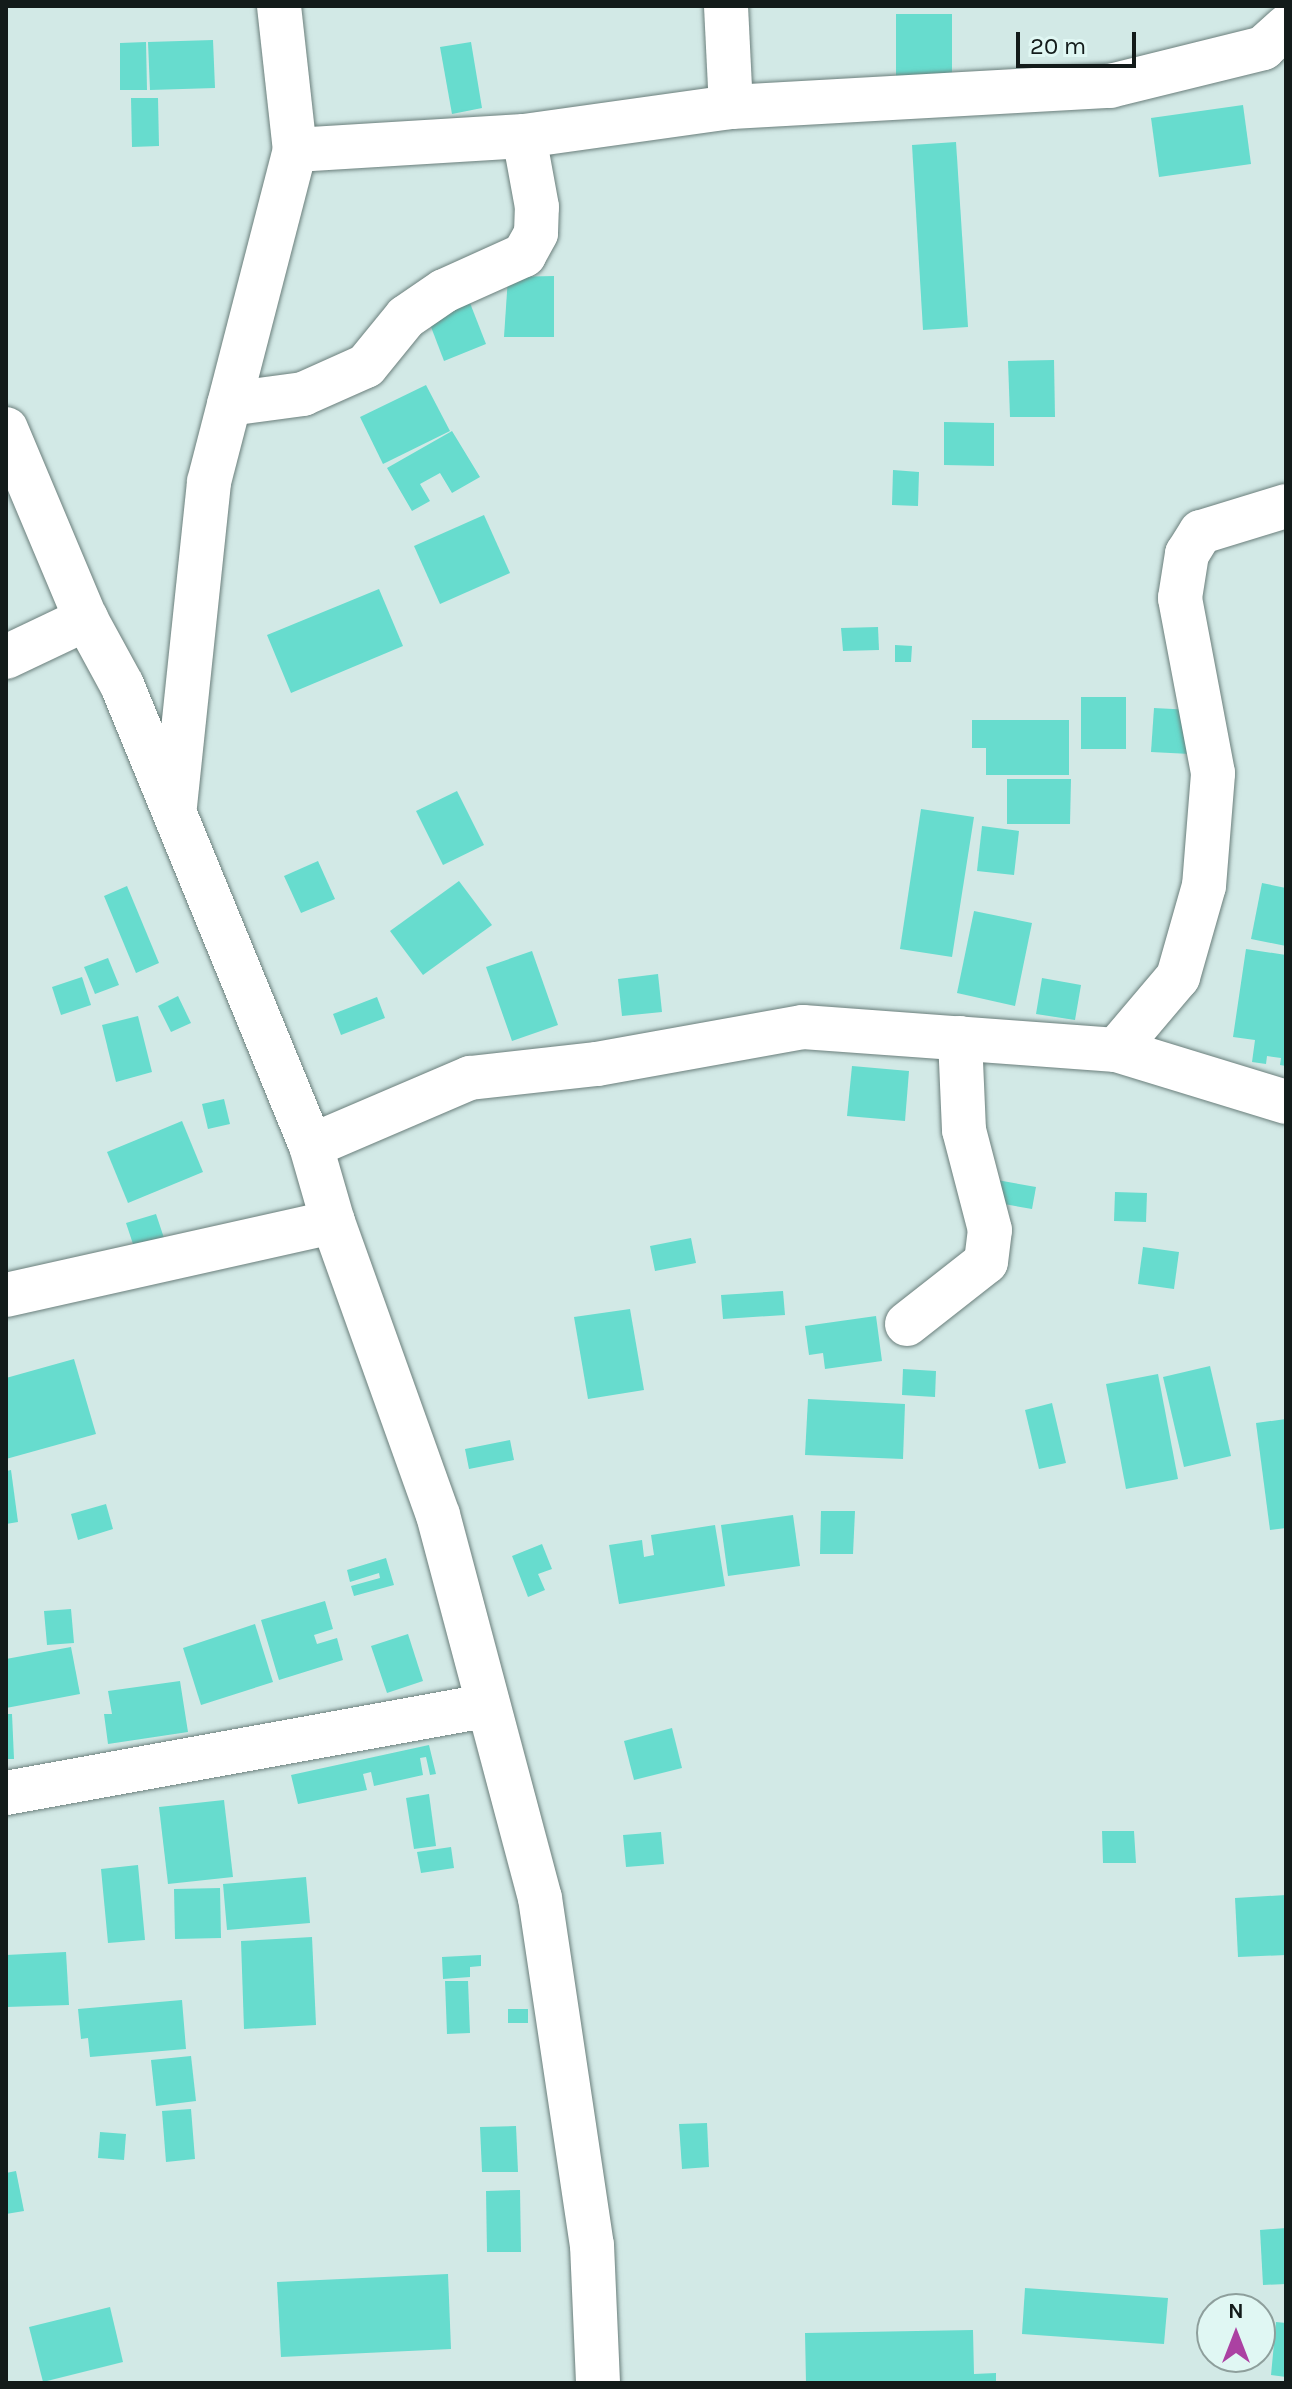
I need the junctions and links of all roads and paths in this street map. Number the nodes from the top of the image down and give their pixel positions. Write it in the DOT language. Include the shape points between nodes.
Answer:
graph roads {
  1 [pos="279,6"];
  2 [pos="726,6"];
  3 [pos="1286,27"];
  4 [pos="731,107"];
  5 [pos="524,136"];
  6 [pos="295,150"];
  7 [pos="229,404"];
  8 [pos="6,429"];
  9 [pos="1286,506"];
  10 [pos="86,619"];
  11 [pos="6,657"];
  12 [pos="174,815"];
  13 [pos="960,1038"];
  14 [pos="1116,1050"];
  15 [pos="1286,1102"];
  16 [pos="311,1146"];
  17 [pos="333,1222"];
  18 [pos="6,1295"];
  19 [pos="907,1324"];
  20 [pos="488,1705"];
  21 [pos="6,1793"];
  22 [pos="598,2383"];
  1 -- 6 [label="street"];
  2 -- 4 [label="street"];
  3 -- 4 [label="street" via="1263,48 1110,86"];
  4 -- 5 [label="street"];
  5 -- 6 [label="street"];
  5 -- 7 [label="street" via="537,207 536,233 524,255 444,291 406,317 366,366 303,394"];
  6 -- 7 [label="street"];
  7 -- 12 [label="street" via="209,482"];
  8 -- 10 [label="street"];
  9 -- 14 [label="street" via="1201,532 1187,554 1180,598 1213,773 1204,886 1178,977"];
  10 -- 11 [label="street"];
  10 -- 12 [label="street" via="122,685"];
  12 -- 16 [label="street"];
  13 -- 14 [label="street"];
  13 -- 16 [label="street" via="803,1027 597,1064 470,1078"];
  13 -- 19 [label="street" via="964,1130 990,1230 986,1262"];
  14 -- 15 [label="street"];
  16 -- 17 [label="street"];
  17 -- 18 [label="street"];
  17 -- 20 [label="street" via="438,1515"];
  20 -- 21 [label="street"];
  20 -- 22 [label="street" via="540,1898 570,2073 592,2245"];
}
